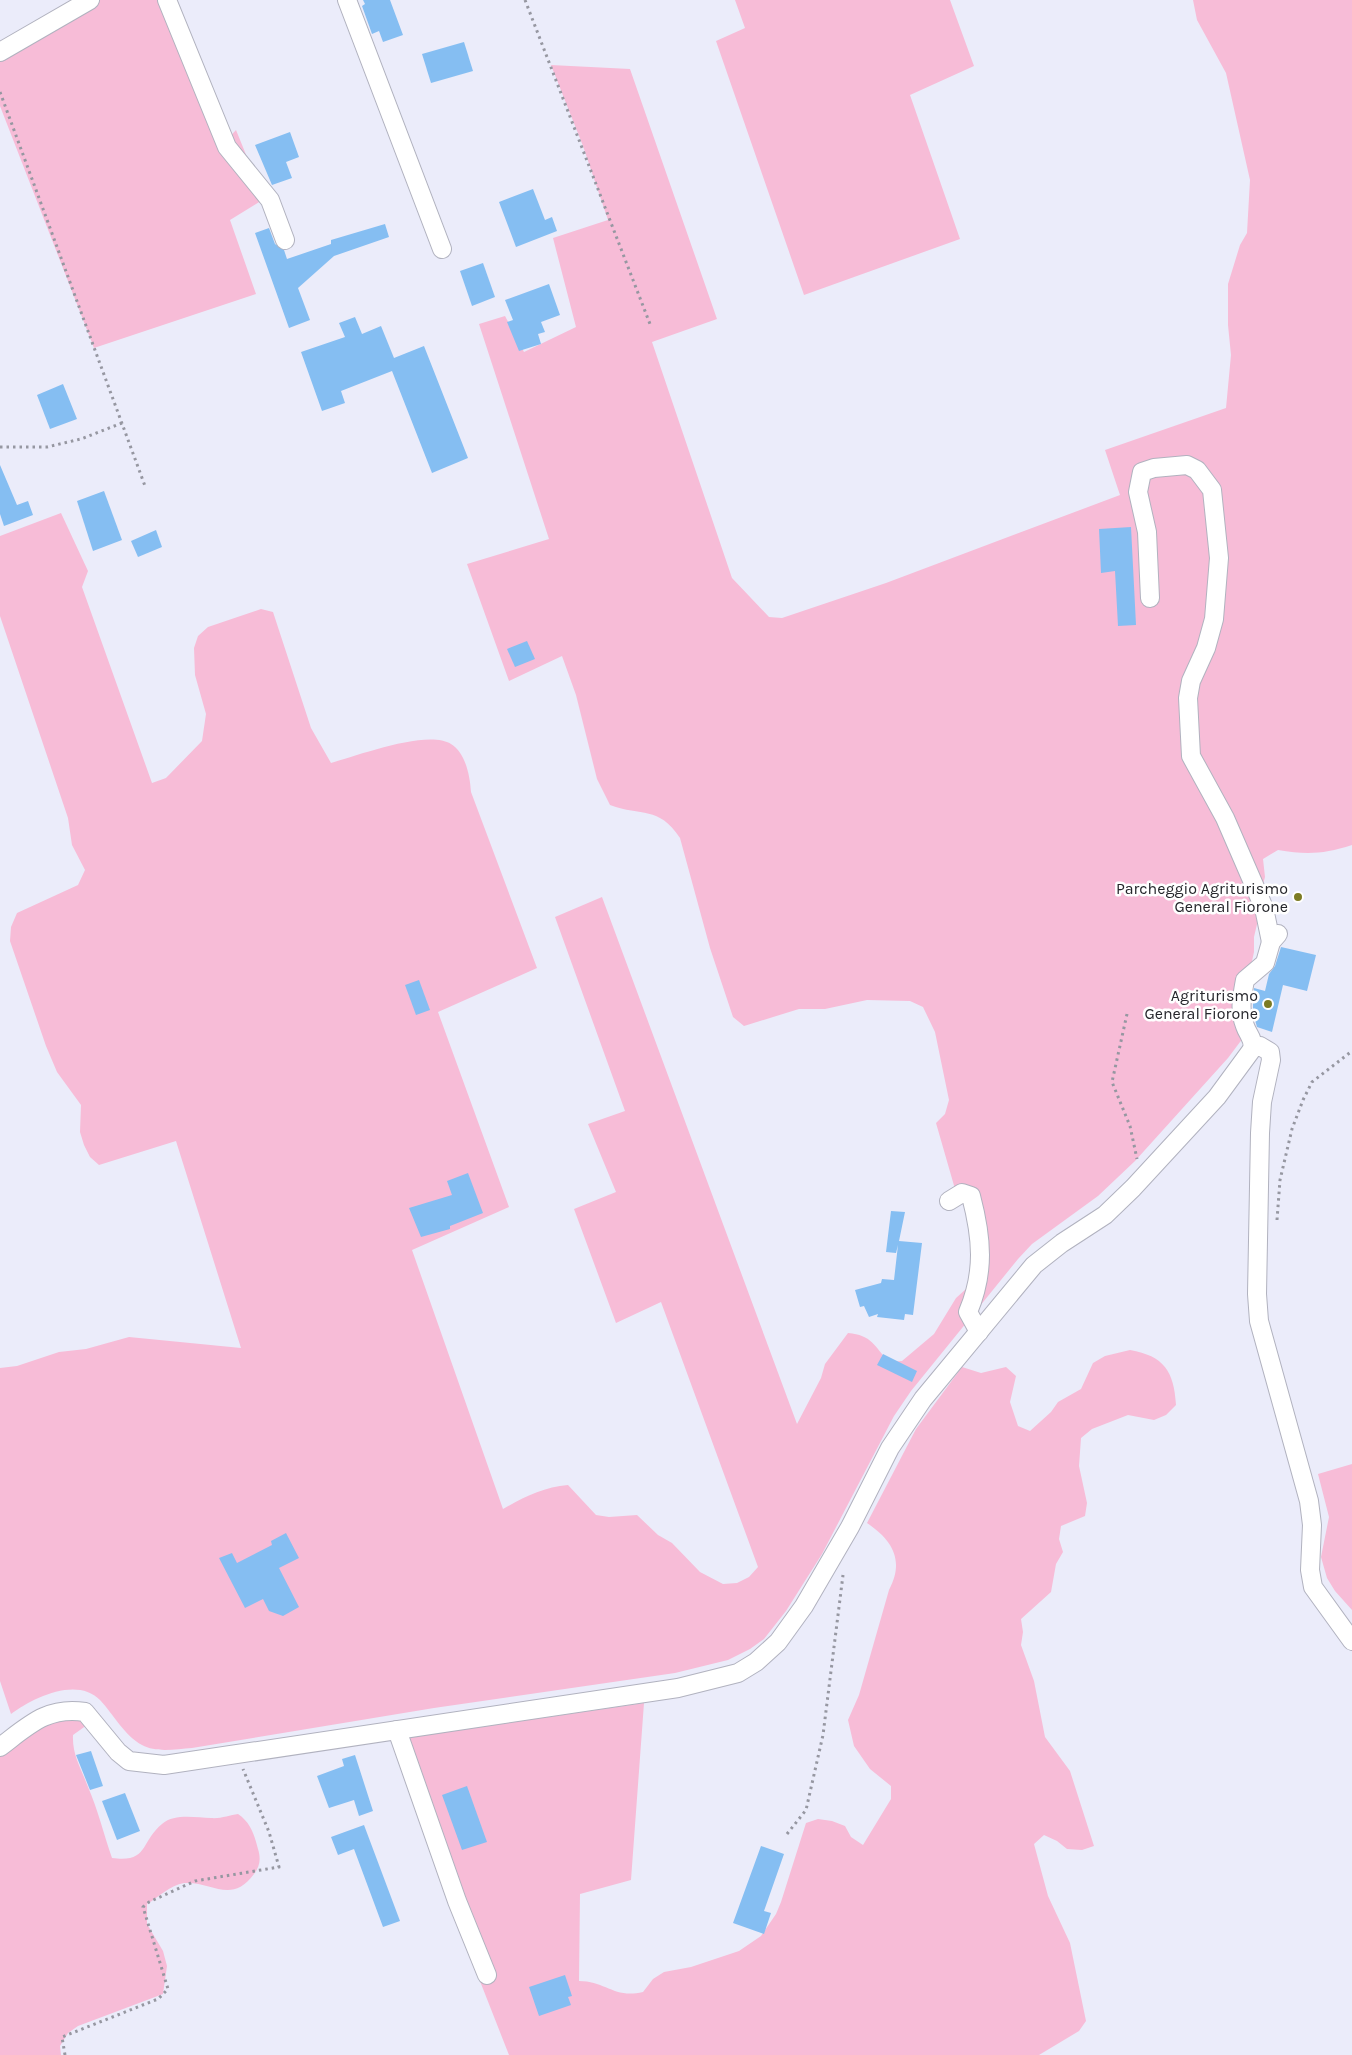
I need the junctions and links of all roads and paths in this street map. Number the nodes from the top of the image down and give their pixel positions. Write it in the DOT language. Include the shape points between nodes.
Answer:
graph roads {
  1 [pos="90,0"];
  2 [pos="167,0"];
  3 [pos="347,0"];
  4 [pos="525,0"];
  5 [pos="0,52"];
  6 [pos="0,92"];
  7 [pos="285,240"];
  8 [pos="442,249"];
  9 [pos="650,324"];
  10 [pos="122,423"];
  11 [pos="0,447"];
  12 [pos="145,486"];
  13 [pos="1150,598"];
  14 [pos="1127,1014"];
  15 [pos="1253,1048"];
  16 [pos="1352,1051"];
  17 [pos="1144,1176"];
  18 [pos="949,1201"];
  19 [pos="1276,1227"];
  20 [pos="979,1332"];
  21 [pos="844,1574"];
  22 [pos="1352,1641"];
  23 [pos="398,1730"];
  24 [pos="0,1747"];
  25 [pos="237,1755"];
  26 [pos="787,1834"];
  27 [pos="487,1975"];
  28 [pos="65,2055"];
  1 -- 5 [label="street"];
  2 -- 7 [label="street" via="227,147 270,200"];
  3 -- 8 [label="street"];
  4 -- 9 [label="path"];
  6 -- 10 [label="path"];
  10 -- 11 [label="path" via="47,448"];
  10 -- 12 [label="path"];
  13 -- 15 [label="street" via="1147,532 1138,492 1142,472 1187,465 1196,470 1212,490 1219,558 1214,620 1191,681 1188,698 1191,756 1225,818 1276,936 1265,963 1245,980 1241,1012 1245,1028 1253,1037"];
  14 -- 17 [label="path" via="1112,1082 1130,1126 1134,1151"];
  15 -- 17 [label="street" via="1217,1097"];
  15 -- 22 [label="street" via="1266,1047 1271,1060 1262,1102 1260,1133 1259,1321 1309,1502 1312,1525 1310,1570 1314,1587"];
  16 -- 19 [label="path" via="1312,1082 1304,1100 1292,1129 1280,1180"];
  17 -- 20 [label="street" via="1105,1215 1034,1265"];
  18 -- 20 [label="street" via="962,1193 971,1196 977,1219 981,1258 975,1295 968,1312"];
  20 -- 23 [label="street" via="907,1421 804,1606 778,1642 756,1662 738,1673 678,1688"];
  21 -- 26 [label="path" via="823,1735 806,1810"];
  23 -- 25 [label="street"];
  23 -- 27 [label="street" via="456,1901"];
  24 -- 25 [label="street" via="44,1716 72,1710 85,1712 118,1752 129,1760 164,1765"];
  25 -- 28 [label="path" via="269,1832 279,1867 195,1881 143,1907 168,1989 158,1999 62,2037"];
}
